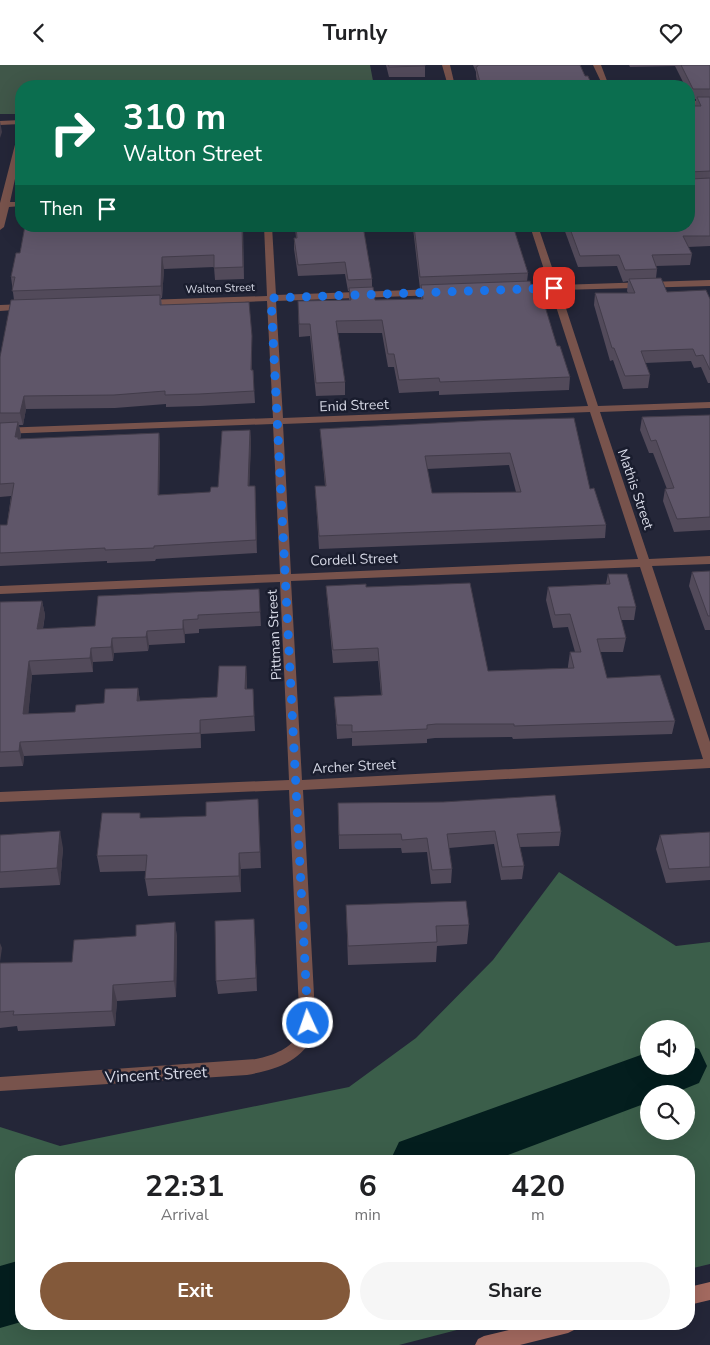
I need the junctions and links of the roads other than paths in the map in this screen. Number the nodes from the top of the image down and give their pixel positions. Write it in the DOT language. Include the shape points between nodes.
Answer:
graph roads {
  1 [pos="446,65"];
  2 [pos="597,65"];
  3 [pos="450,80"];
  4 [pos="603,80"];
  5 [pos="695,103"];
  6 [pos="710,103"];
  7 [pos="15,122"];
  8 [pos="0,123"];
  9 [pos="15,158"];
  10 [pos="3,205"];
  11 [pos="0,227"];
  12 [pos="268,232"];
  13 [pos="536,232"];
  14 [pos="710,283"];
  15 [pos="554,288"];
  16 [pos="505,290"];
  17 [pos="447,292"];
  18 [pos="271,298"];
  19 [pos="136,303"];
  20 [pos="39,307"];
  21 [pos="0,308"];
  22 [pos="710,405"];
  23 [pos="594,410"];
  24 [pos="278,422"];
  25 [pos="0,431"];
  26 [pos="710,560"];
  27 [pos="645,562"];
  28 [pos="286,577"];
  29 [pos="0,590"];
  30 [pos="710,762"];
  31 [pos="296,785"];
  32 [pos="0,797"];
  33 [pos="305,1041"];
  34 [pos="0,1084"];
  35 [pos="710,1291"];
  36 [pos="695,1295"];
  37 [pos="544,1330"];
  38 [pos="484,1345"];
  1 -- 3 [label="street"];
  2 -- 4 [label="street"];
  5 -- 6 [label="street"];
  7 -- 8 [label="street"];
  9 -- 10 [label="street"];
  10 -- 11 [label="street"];
  12 -- 18 [label="street, Pittman Street"];
  13 -- 15 [label="street, Mathis Street"];
  14 -- 15 [label="street"];
  15 -- 16 [label="street"];
  15 -- 23 [label="street, Mathis Street"];
  17 -- 18 [label="street, Walton Street"];
  18 -- 19 [label="street, Walton Street"];
  18 -- 24 [label="street, Pittman Street"];
  20 -- 21 [label="street"];
  22 -- 23 [label="street, Enid Street"];
  23 -- 24 [label="street, Enid Street"];
  23 -- 27 [label="street, Mathis Street"];
  24 -- 25 [label="street, Enid Street"];
  24 -- 28 [label="street, Pittman Street"];
  26 -- 27 [label="street, Cordell Street"];
  27 -- 28 [label="street, Cordell Street"];
  27 -- 30 [label="street, Mathis Street"];
  28 -- 29 [label="street, Cordell Street"];
  28 -- 31 [label="street, Pittman Street"];
  30 -- 31 [label="street, Archer Street"];
  31 -- 32 [label="street, Archer Street"];
  31 -- 33 [label="street, Pittman Street" via="308,1032"];
  33 -- 34 [label="street, Vincent Street" via="278,1061 247,1068"];
  35 -- 36 [label="main road"];
  37 -- 38 [label="main road"];
}
